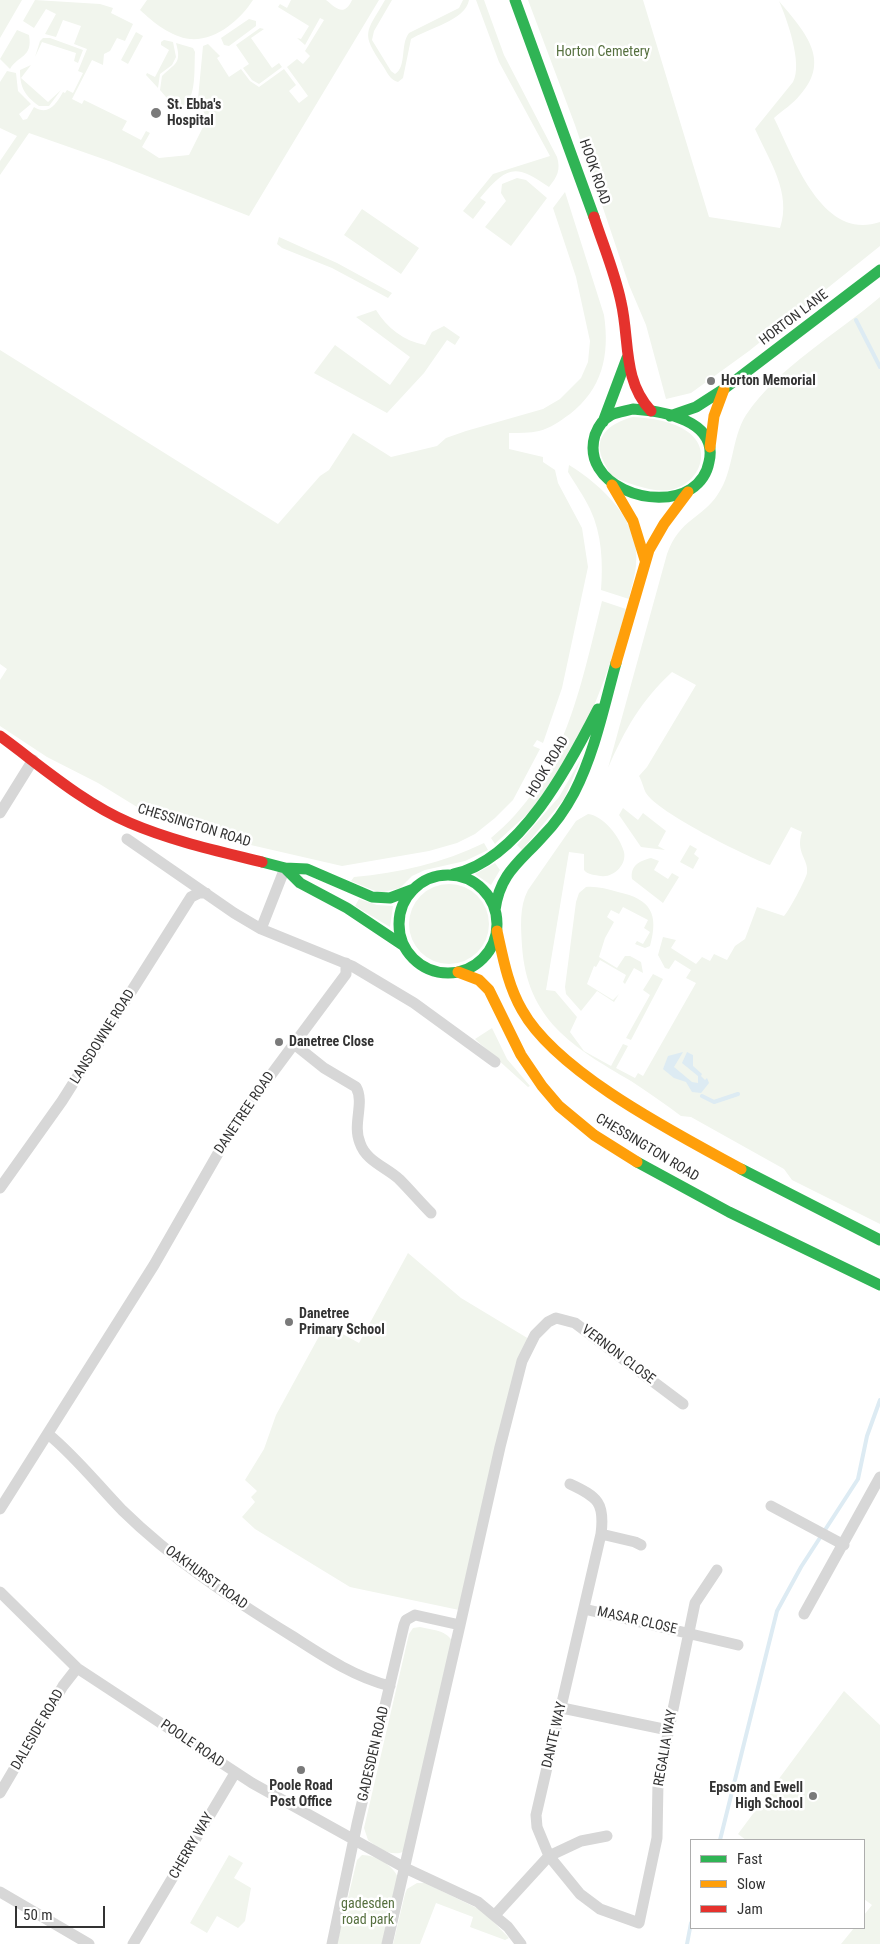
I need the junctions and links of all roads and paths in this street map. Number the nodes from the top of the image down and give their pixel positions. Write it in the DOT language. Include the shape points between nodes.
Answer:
graph roads {
  1 [pos="515,0"];
  2 [pos="880,270"];
  3 [pos="628,358"];
  4 [pos="724,389"];
  5 [pos="651,411"];
  6 [pos="670,416"];
  7 [pos="603,422"];
  8 [pos="709,454"];
  9 [pos="609,480"];
  10 [pos="688,492"];
  11 [pos="645,560"];
  12 [pos="611,684"];
  13 [pos="0,736"];
  14 [pos="33,760"];
  15 [pos="0,814"];
  16 [pos="127,839"];
  17 [pos="285,868"];
  18 [pos="440,876"];
  19 [pos="414,889"];
  20 [pos="206,893"];
  21 [pos="495,910"];
  22 [pos="261,928"];
  23 [pos="496,931"];
  24 [pos="404,946"];
  25 [pos="346,963"];
  26 [pos="458,972"];
  27 [pos="294,1044"];
  28 [pos="495,1062"];
  29 [pos="0,1188"];
  30 [pos="431,1213"];
  31 [pos="880,1240"];
  32 [pos="880,1285"];
  33 [pos="683,1404"];
  34 [pos="48,1434"];
  35 [pos="880,1477"];
  36 [pos="570,1484"];
  37 [pos="771,1506"];
  38 [pos="0,1509"];
  39 [pos="601,1534"];
  40 [pos="641,1545"];
  41 [pos="844,1545"];
  42 [pos="717,1570"];
  43 [pos="0,1592"];
  44 [pos="584,1609"];
  45 [pos="804,1614"];
  46 [pos="460,1625"];
  47 [pos="690,1634"];
  48 [pos="738,1645"];
  49 [pos="77,1668"];
  50 [pos="390,1686"];
  51 [pos="562,1708"];
  52 [pos="668,1730"];
  53 [pos="235,1773"];
  54 [pos="0,1793"];
  55 [pos="607,1836"];
  56 [pos="355,1838"];
  57 [pos="549,1856"];
  58 [pos="406,1868"];
  59 [pos="0,1892"];
  60 [pos="495,1915"];
  61 [pos="639,1923"];
  62 [pos="90,1944"];
  63 [pos="133,1944"];
  64 [pos="332,1944"];
  65 [pos="387,1944"];
  66 [pos="521,1944"];
  1 -- 3 [label="main road, HOOK ROAD" via="579,172 614,279 622,305"];
  2 -- 4 [label="main road, HORTON LANE"];
  3 -- 5 [label="main road, HOOK ROAD" via="635,392"];
  3 -- 7 [label="main road, HOOK ROAD"];
  4 -- 6 [label="main road, HORTON LANE" via="696,407"];
  4 -- 8 [label="main road" via="712,424"];
  5 -- 6 [label="main road"];
  5 -- 7 [label="main road" via="624,410"];
  6 -- 8 [label="main road" via="699,429"];
  7 -- 9 [label="main road" via="595,438 593,454 599,469"];
  8 -- 10 [label="main road" via="706,475"];
  9 -- 10 [label="main road" via="621,489 642,496 670,497"];
  9 -- 11 [label="main road" via="633,518"];
  10 -- 11 [label="main road, HOOK ROAD" via="662,524"];
  11 -- 12 [label="main road, HOOK ROAD"];
  12 -- 18 [label="main road, HOOK ROAD" via="562,779 540,809 488,859 467,870"];
  12 -- 21 [label="main road, HOOK ROAD" via="595,746 574,794 553,825 504,875 497,890"];
  13 -- 14 [label="main road, CHESSINGTON ROAD"];
  14 -- 15 [label="street"];
  14 -- 17 [label="main road, CHESSINGTON ROAD" via="79,794 129,823 186,843"];
  16 -- 20 [label="street"];
  17 -- 19 [label="main road, CHESSINGTON ROAD" via="307,869 372,897 390,898"];
  17 -- 22 [label="street"];
  17 -- 24 [label="main road, CHESSINGTON ROAD" via="300,883 347,908"];
  18 -- 19 [label="main road, CHESSINGTON ROAD" via="430,878"];
  18 -- 21 [label="main road, CHESSINGTON ROAD" via="457,875 475,881 485,890"];
  19 -- 24 [label="main road" via="407,897 400,916"];
  20 -- 22 [label="street"];
  20 -- 29 [label="street, LANSDOWNE ROAD" via="191,897 62,1101"];
  21 -- 23 [label="main road, CHESSINGTON ROAD"];
  22 -- 25 [label="street"];
  23 -- 26 [label="main road, CHESSINGTON ROAD" via="484,958"];
  23 -- 31 [label="main road, CHESSINGTON ROAD" via="511,987 527,1020 568,1062 643,1113 714,1155"];
  24 -- 26 [label="main road, CHESSINGTON ROAD" via="418,963 427,968 437,972"];
  25 -- 27 [label="street, DANETREE ROAD" via="346,974"];
  25 -- 28 [label="street" via="414,1003"];
  26 -- 32 [label="main road, CHESSINGTON ROAD" via="473,976 485,985 496,999 521,1056 543,1090 585,1129 622,1154 728,1213"];
  27 -- 30 [label="street" via="324,1068 356,1087 360,1100 356,1122 360,1145 370,1158 392,1172"];
  27 -- 34 [label="street, DANETREE ROAD" via="236,1122 159,1257"];
  33 -- 46 [label="street, VERNON CLOSE" via="575,1323 556,1318 548,1322 535,1335 522,1361"];
  34 -- 38 [label="street, DANETREE ROAD"];
  34 -- 50 [label="street, OAKHURST ROAD" via="122,1510 205,1580 331,1661 374,1682"];
  35 -- 41 [label="street"];
  36 -- 39 [label="street, DANTE WAY" via="587,1492 602,1506"];
  37 -- 41 [label="street"];
  39 -- 40 [label="street"];
  39 -- 44 [label="street, DANTE WAY"];
  41 -- 45 [label="street"];
  42 -- 47 [label="street, MASAR CLOSE" via="695,1603"];
  43 -- 49 [label="street, POOLE ROAD"];
  44 -- 47 [label="street, MASAR CLOSE"];
  44 -- 51 [label="street, DANTE WAY"];
  46 -- 50 [label="street, GADESDEN ROAD" via="415,1615 409,1617 404,1625"];
  46 -- 58 [label="street"];
  47 -- 48 [label="street, MASAR CLOSE"];
  47 -- 52 [label="street, REGALIA WAY"];
  49 -- 53 [label="street, POOLE ROAD"];
  49 -- 54 [label="street, DALESIDE ROAD"];
  50 -- 56 [label="street, GADESDEN ROAD"];
  51 -- 52 [label="street"];
  51 -- 57 [label="street, DANTE WAY" via="536,1815 537,1827"];
  52 -- 61 [label="street, REGALIA WAY" via="658,1782 657,1838"];
  53 -- 56 [label="street, POOLE ROAD"];
  53 -- 63 [label="street, CHERRY WAY"];
  55 -- 57 [label="street" via="581,1841"];
  56 -- 58 [label="street, POOLE ROAD"];
  56 -- 64 [label="street, GADESDEN ROAD"];
  57 -- 60 [label="street"];
  57 -- 61 [label="street, DANTE WAY" via="562,1875 600,1909"];
  58 -- 60 [label="street, POOLE ROAD" via="469,1897"];
  58 -- 65 [label="street"];
  59 -- 62 [label="street"];
  60 -- 66 [label="street, POOLE ROAD"];
}
